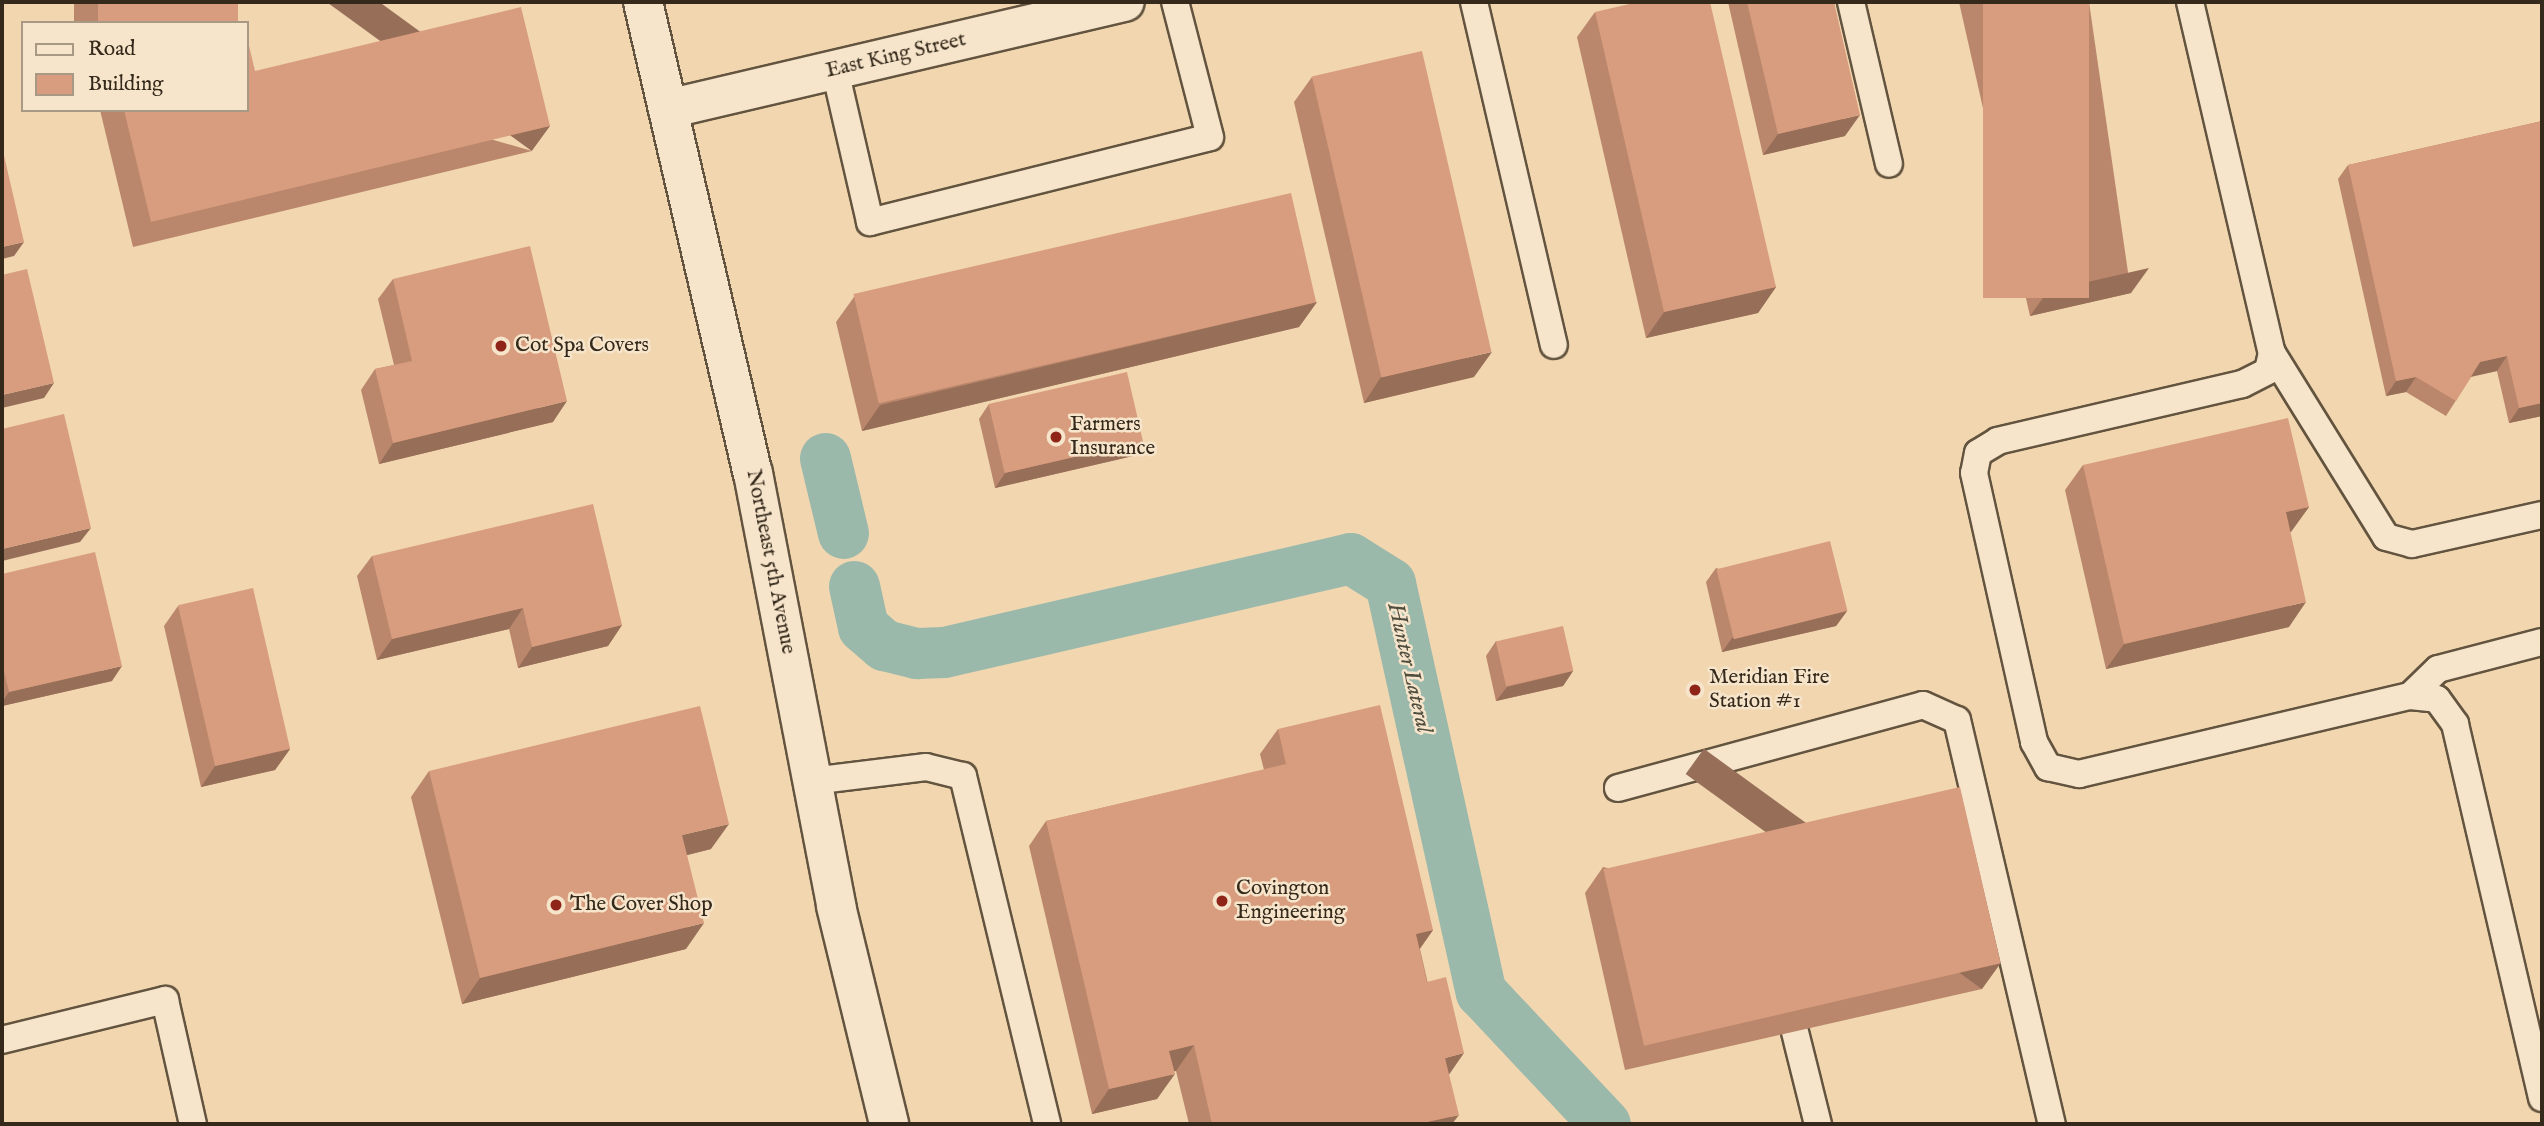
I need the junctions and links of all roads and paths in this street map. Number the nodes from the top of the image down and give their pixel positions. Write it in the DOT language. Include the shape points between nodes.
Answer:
graph roads {
  1 [pos="643,2"];
  2 [pos="1125,2"];
  3 [pos="1175,2"];
  4 [pos="1474,2"];
  5 [pos="1851,2"];
  6 [pos="2190,2"];
  7 [pos="835,70"];
  8 [pos="668,110"];
  9 [pos="1889,164"];
  10 [pos="1553,345"];
  11 [pos="2272,353"];
  12 [pos="2542,515"];
  13 [pos="2542,642"];
  14 [pos="2410,696"];
  15 [pos="812,781"];
  16 [pos="1618,788"];
  17 [pos="1796,1031"];
  18 [pos="2,1040"];
  19 [pos="2542,1097"];
  20 [pos="193,1124"];
  21 [pos="889,1124"];
  22 [pos="1047,1124"];
  23 [pos="1818,1124"];
  24 [pos="2052,1124"];
  1 -- 8 [label="street, Northeast 5th Avenue"];
  2 -- 7 [label="street, East King Street"];
  3 -- 7 [label="lane" via="1210,137 870,222"];
  4 -- 10 [label="lane"];
  5 -- 9 [label="lane"];
  6 -- 11 [label="lane"];
  7 -- 8 [label="street, East King Street"];
  8 -- 15 [label="street, Northeast 5th Avenue" via="753,473"];
  11 -- 12 [label="lane" via="2386,537 2412,544"];
  11 -- 14 [label="lane" via="2268,372 2242,384 1998,440 1978,453 1974,473 2034,742 2048,767 2079,774"];
  13 -- 14 [label="lane" via="2438,669"];
  14 -- 19 [label="lane" via="2437,699 2455,724"];
  15 -- 21 [label="street, Northeast 5th Avenue" via="836,906"];
  15 -- 22 [label="lane" via="926,767 963,776"];
  16 -- 24 [label="lane" via="1923,705 1957,720"];
  17 -- 23 [label="lane"];
  18 -- 20 [label="lane" via="165,1000"];
}
